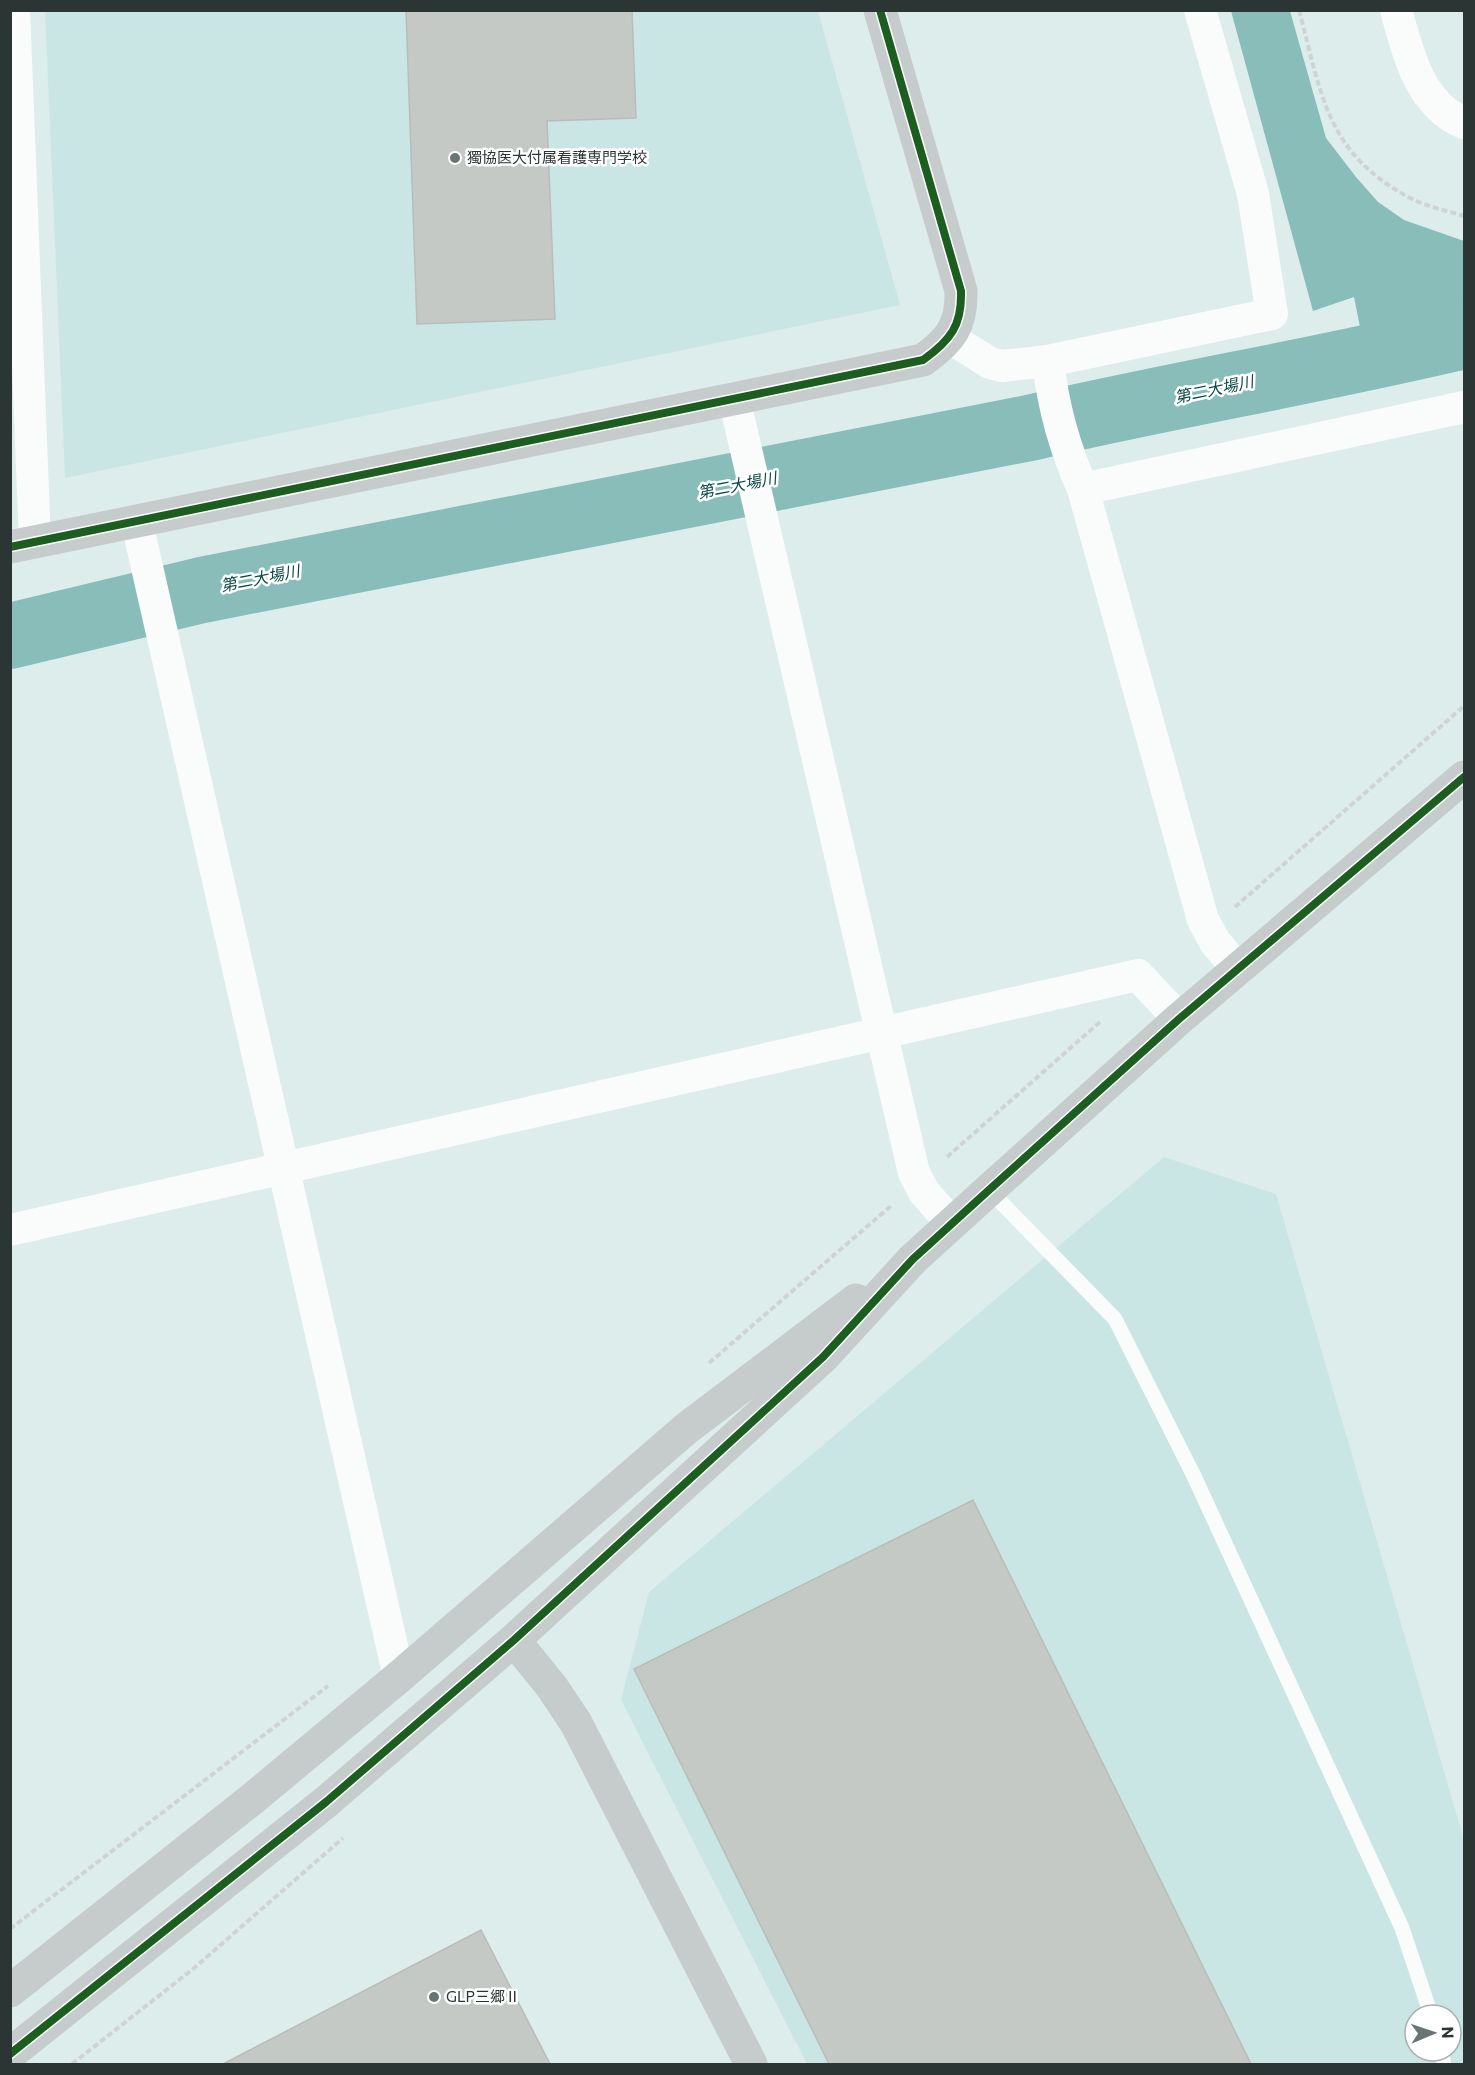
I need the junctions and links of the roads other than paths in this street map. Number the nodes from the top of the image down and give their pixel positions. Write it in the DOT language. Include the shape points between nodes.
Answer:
graph roads {
  1 [pos="14,10"];
  2 [pos="880,10"];
  3 [pos="1200,10"];
  4 [pos="1396,10"];
  5 [pos="1464,123"];
  6 [pos="950,338"];
  7 [pos="1048,361"];
  8 [pos="734,398"];
  9 [pos="1464,407"];
  10 [pos="1083,489"];
  11 [pos="137,523"];
  12 [pos="23,545"];
  13 [pos="1464,777"];
  14 [pos="1238,969"];
  15 [pos="1179,1019"];
  16 [pos="880,1032"];
  17 [pos="283,1167"];
  18 [pos="989,1190"];
  19 [pos="952,1224"];
  20 [pos="10,1230"];
  21 [pos="913,1259"];
  22 [pos="514,1640"];
  23 [pos="399,1677"];
  24 [pos="10,1991"];
  25 [pos="1427,2003"];
  26 [pos="10,2054"];
  27 [pos="752,2064"];
  1 -- 12 [label="street"];
  2 -- 6 [label="street" via="961,291 962,313"];
  3 -- 7 [label="street" via="1253,194 1272,315"];
  4 -- 5 [label="street" via="1411,64 1430,99"];
  6 -- 7 [label="street" via="990,363 1002,366"];
  6 -- 8 [label="street" via="923,360"];
  7 -- 10 [label="street" via="1052,398 1067,455"];
  8 -- 11 [label="street"];
  8 -- 16 [label="street"];
  9 -- 10 [label="street"];
  10 -- 14 [label="street" via="1208,930"];
  11 -- 12 [label="street"];
  11 -- 17 [label="street"];
  13 -- 14 [label="street"];
  14 -- 15 [label="street"];
  15 -- 16 [label="street" via="1138,975"];
  15 -- 18 [label="street"];
  16 -- 17 [label="street"];
  16 -- 19 [label="street" via="914,1173"];
  17 -- 20 [label="street"];
  17 -- 23 [label="street"];
  18 -- 19 [label="street"];
  18 -- 25 [label="lane" via="1115,1319 1194,1476 1402,1928"];
  19 -- 21 [label="street"];
  21 -- 22 [label="street" via="823,1356"];
  21 -- 23 [label="street" via="687,1428"];
  22 -- 26 [label="street" via="326,1802"];
  22 -- 27 [label="street" via="576,1723"];
  23 -- 24 [label="street"];
}
